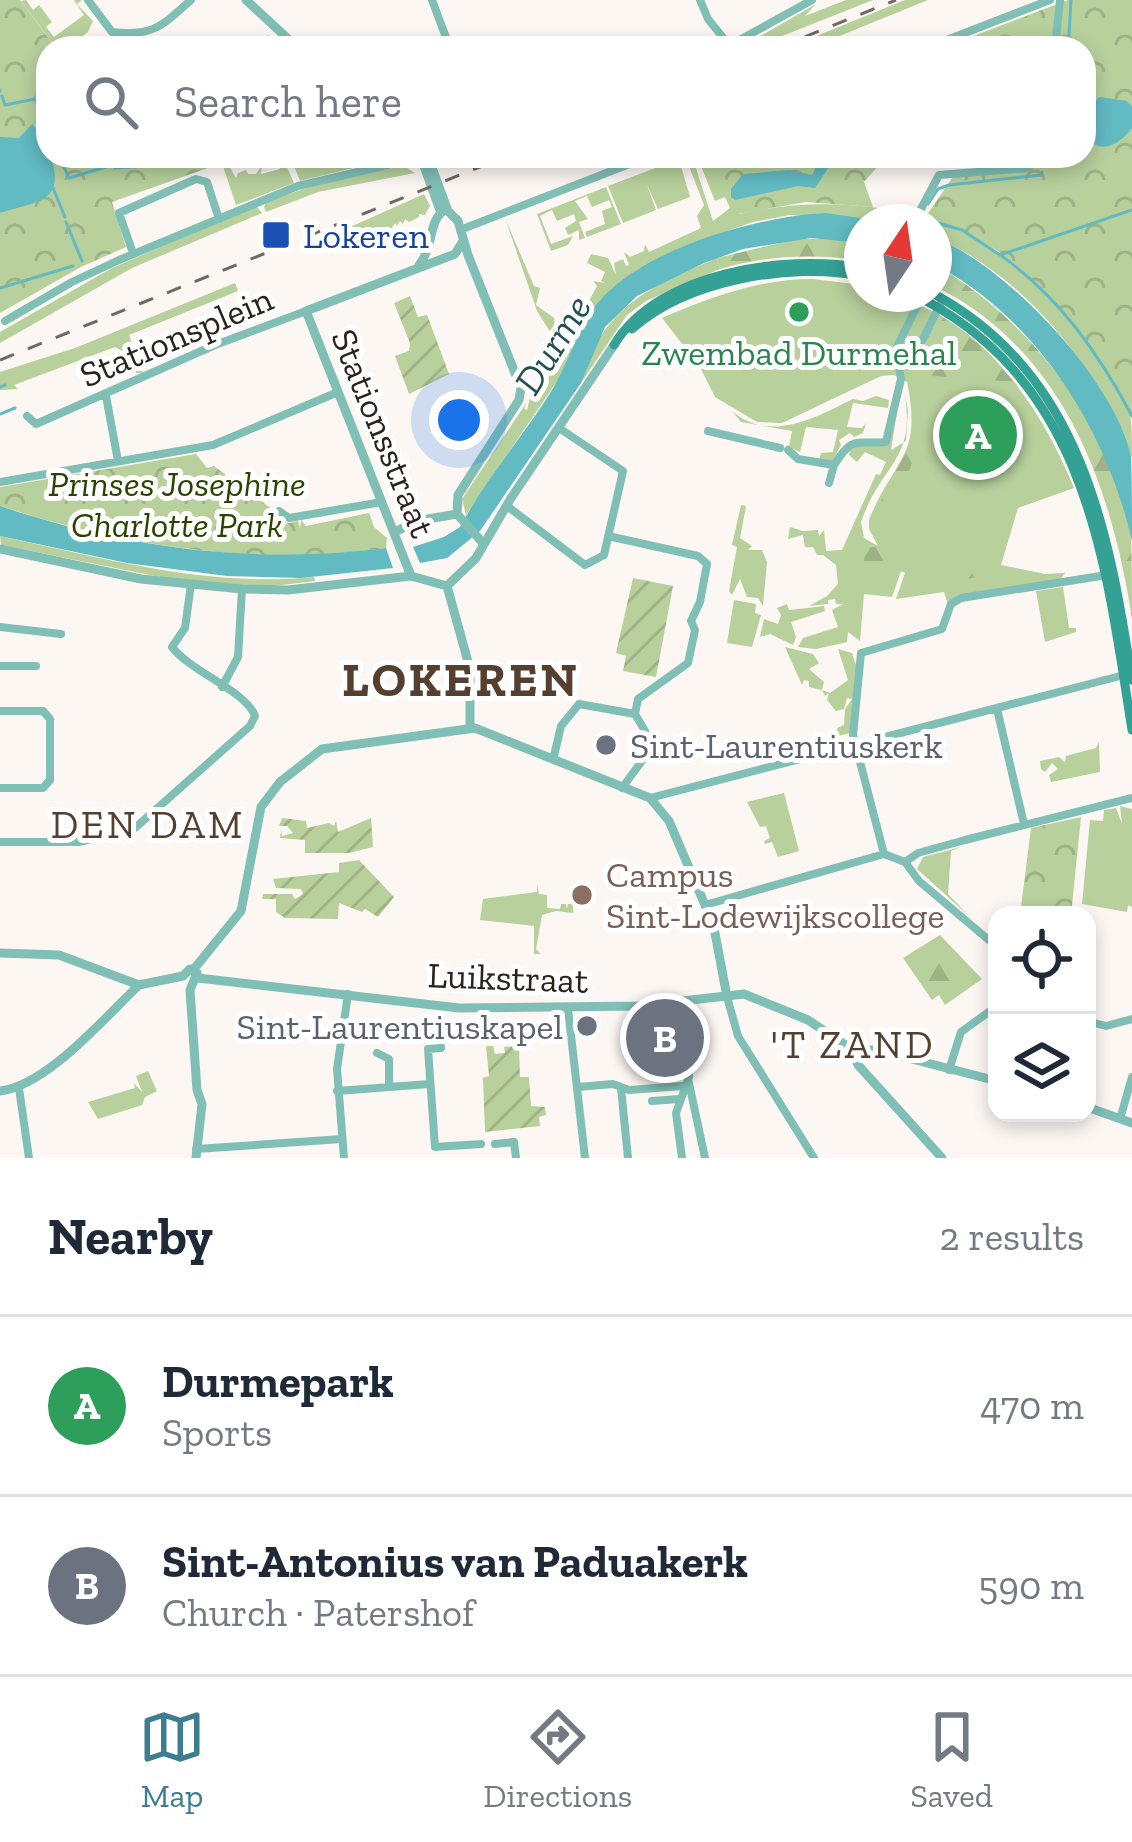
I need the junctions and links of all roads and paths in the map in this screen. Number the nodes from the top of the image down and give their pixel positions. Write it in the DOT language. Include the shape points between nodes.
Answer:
graph roads {
  1 [pos="88,0"];
  2 [pos="191,0"];
  3 [pos="246,0"];
  4 [pos="432,0"];
  5 [pos="700,0"];
  6 [pos="812,0"];
  7 [pos="1050,0"];
  8 [pos="1060,0"];
  9 [pos="285,36"];
  10 [pos="446,36"];
  11 [pos="720,36"];
  12 [pos="745,36"];
  13 [pos="957,36"];
  14 [pos="1056,36"];
  15 [pos="372,168"];
  16 [pos="429,168"];
  17 [pos="622,168"];
  18 [pos="1029,168"];
  19 [pos="924,204"];
  20 [pos="445,212"];
  21 [pos="219,219"];
  22 [pos="462,236"];
  23 [pos="433,240"];
  24 [pos="133,254"];
  25 [pos="451,255"];
  26 [pos="417,267"];
  27 [pos="844,271"];
  28 [pos="952,307"];
  29 [pos="306,310"];
  30 [pos="952,311"];
  31 [pos="912,312"];
  32 [pos="934,312"];
  33 [pos="5,321"];
  34 [pos="614,345"];
  35 [pos="899,365"];
  36 [pos="338,392"];
  37 [pos="106,396"];
  38 [pos="27,416"];
  39 [pos="559,428"];
  40 [pos="708,431"];
  41 [pos="118,461"];
  42 [pos="834,465"];
  43 [pos="0,482"];
  44 [pos="829,483"];
  45 [pos="382,502"];
  46 [pos="507,506"];
  47 [pos="278,511"];
  48 [pos="459,516"];
  49 [pos="394,532"];
  50 [pos="608,536"];
  51 [pos="479,540"];
  52 [pos="0,549"];
  53 [pos="1107,575"];
  54 [pos="411,576"];
  55 [pos="191,584"];
  56 [pos="447,586"];
  57 [pos="242,589"];
  58 [pos="0,627"];
  59 [pos="62,634"];
  60 [pos="0,666"];
  61 [pos="35,667"];
  62 [pos="1129,676"];
  63 [pos="222,687"];
  64 [pos="997,709"];
  65 [pos="0,711"];
  66 [pos="635,714"];
  67 [pos="470,728"];
  68 [pos="1132,730"];
  69 [pos="855,744"];
  70 [pos="554,756"];
  71 [pos="0,788"];
  72 [pos="622,788"];
  73 [pos="650,798"];
  74 [pos="1132,798"];
  75 [pos="1024,824"];
  76 [pos="0,842"];
  77 [pos="884,854"];
  78 [pos="905,862"];
  79 [pos="705,905"];
  80 [pos="988,939"];
  81 [pos="0,953"];
  82 [pos="191,977"];
  83 [pos="139,985"];
  84 [pos="354,994"];
  85 [pos="727,997"];
  86 [pos="684,1001"];
  87 [pos="568,1009"];
  88 [pos="988,1012"];
  89 [pos="1132,1019"];
  90 [pos="1096,1024"];
  91 [pos="440,1043"];
  92 [pos="853,1050"];
  93 [pos="377,1053"];
  94 [pos="949,1070"];
  95 [pos="1132,1077"];
  96 [pos="988,1079"];
  97 [pos="686,1083"];
  98 [pos="388,1084"];
  99 [pos="429,1084"];
  100 [pos="578,1087"];
  101 [pos="19,1088"];
  102 [pos="621,1088"];
  103 [pos="0,1091"];
  104 [pos="337,1091"];
  105 [pos="679,1099"];
  106 [pos="652,1101"];
  107 [pos="1096,1110"];
  108 [pos="1126,1121"];
  109 [pos="341,1139"];
  110 [pos="481,1144"];
  111 [pos="495,1144"];
  112 [pos="196,1153"];
  113 [pos="436,1153"];
  114 [pos="28,1158"];
  115 [pos="344,1158"];
  116 [pos="516,1158"];
  117 [pos="585,1158"];
  118 [pos="628,1158"];
  119 [pos="682,1158"];
  120 [pos="705,1158"];
  121 [pos="814,1158"];
  122 [pos="942,1158"];
  1 -- 2 [label="street" via="112,32 139,35"];
  3 -- 9 [label="street"];
  4 -- 10 [label="street"];
  5 -- 11 [label="street"];
  6 -- 12 [label="street"];
  7 -- 13 [label="street"];
  8 -- 14 [label="street"];
  15 -- 21 [label="street" via="315,180"];
  16 -- 20 [label="street"];
  17 -- 22 [label="street"];
  18 -- 19 [label="street" via="939,175"];
  20 -- 22 [label="street" via="457,218"];
  20 -- 23 [label="street" via="435,218"];
  21 -- 24 [label="street"];
  21 -- 24 [label="street" via="207,182 196,179 119,213"];
  22 -- 25 [label="street, Stationsplein"];
  22 -- 48 [label="street" via="521,388 458,495"];
  23 -- 25 [label="street" via="438,252"];
  23 -- 26 [label="street"];
  24 -- 33 [label="street"];
  25 -- 26 [label="street, Stationsplein"];
  26 -- 29 [label="street, Stationsplein"];
  27 -- 34 [label="main road" via="728,283 646,318"];
  28 -- 62 [label="main road" via="1016,359 1070,439 1107,536"];
  29 -- 36 [label="street, Stationsstraat"];
  29 -- 37 [label="street, Stationsplein"];
  30 -- 53 [label="main road" via="1043,408 1078,476"];
  31 -- 35 [label="street" via="893,355"];
  32 -- 35 [label="street" via="912,361"];
  34 -- 39 [label="street"];
  35 -- 42 [label="street" via="886,442 860,439"];
  36 -- 41 [label="street" via="213,445"];
  36 -- 45 [label="street, Stationsstraat"];
  37 -- 38 [label="street, Stationsplein" via="35,424"];
  37 -- 41 [label="street"];
  39 -- 46 [label="street"];
  39 -- 50 [label="street" via="623,471"];
  40 -- 42 [label="street"];
  41 -- 43 [label="street"];
  42 -- 44 [label="street"];
  45 -- 47 [label="street" via="289,518"];
  45 -- 49 [label="street, Stationsstraat"];
  46 -- 50 [label="street" via="585,566 604,555"];
  46 -- 51 [label="street"];
  48 -- 49 [label="street" via="416,520"];
  48 -- 51 [label="street"];
  49 -- 54 [label="street, Stationsstraat"];
  50 -- 66 [label="street" via="707,564 688,663 638,699"];
  51 -- 56 [label="street" via="476,558"];
  52 -- 55 [label="street"];
  53 -- 62 [label="main road"];
  53 -- 69 [label="street" via="961,598 942,629 861,652"];
  54 -- 56 [label="street"];
  54 -- 57 [label="street"];
  55 -- 57 [label="street"];
  55 -- 63 [label="street" via="185,628 172,646"];
  56 -- 67 [label="street" via="470,669"];
  57 -- 63 [label="street" via="238,657"];
  58 -- 59 [label="street"];
  60 -- 61 [label="street"];
  62 -- 64 [label="street"];
  62 -- 68 [label="main road"];
  63 -- 76 [label="street" via="252,707 254,721 142,824 79,842"];
  64 -- 69 [label="street"];
  64 -- 75 [label="street"];
  65 -- 71 [label="street" via="43,711 50,719 50,780 43,788"];
  66 -- 70 [label="street" via="579,704 561,726"];
  66 -- 72 [label="street" via="645,731 645,760"];
  67 -- 70 [label="street"];
  67 -- 82 [label="street" via="317,751 280,782 261,807 241,911"];
  69 -- 73 [label="street"];
  69 -- 77 [label="street"];
  70 -- 72 [label="street"];
  72 -- 73 [label="street"];
  73 -- 79 [label="street" via="669,821"];
  74 -- 75 [label="street"];
  75 -- 78 [label="street"];
  77 -- 78 [label="street"];
  77 -- 79 [label="street"];
  78 -- 80 [label="street"];
  79 -- 85 [label="street"];
  81 -- 83 [label="street" via="58,955"];
  82 -- 83 [label="street, Luikstraat"];
  82 -- 84 [label="street, Luikstraat"];
  82 -- 112 [label="street" via="202,1104"];
  83 -- 101 [label="street"];
  84 -- 87 [label="street, Luikstraat" via="459,1008"];
  84 -- 104 [label="street"];
  85 -- 86 [label="street, Luikstraat"];
  85 -- 92 [label="street, Luikstraat" via="746,994 800,1016"];
  85 -- 121 [label="street" via="738,1036"];
  86 -- 87 [label="street, Luikstraat"];
  86 -- 97 [label="street"];
  87 -- 100 [label="street"];
  88 -- 94 [label="street" via="961,1032"];
  89 -- 90 [label="street"];
  91 -- 99 [label="street" via="428,1049"];
  92 -- 94 [label="street"];
  92 -- 122 [label="street"];
  93 -- 98 [label="street" via="389,1059"];
  94 -- 96 [label="street"];
  95 -- 108 [label="street"];
  97 -- 102 [label="street"];
  97 -- 105 [label="street"];
  97 -- 120 [label="street"];
  98 -- 99 [label="street"];
  98 -- 104 [label="street"];
  99 -- 113 [label="street"];
  100 -- 102 [label="street"];
  100 -- 117 [label="street"];
  101 -- 103 [label="street"];
  101 -- 114 [label="street"];
  102 -- 118 [label="street"];
  104 -- 109 [label="street"];
  105 -- 106 [label="street"];
  105 -- 119 [label="street"];
  107 -- 108 [label="street"];
  109 -- 112 [label="street"];
  109 -- 115 [label="street"];
  110 -- 113 [label="street"];
  111 -- 116 [label="street" via="514,1142"];
}
